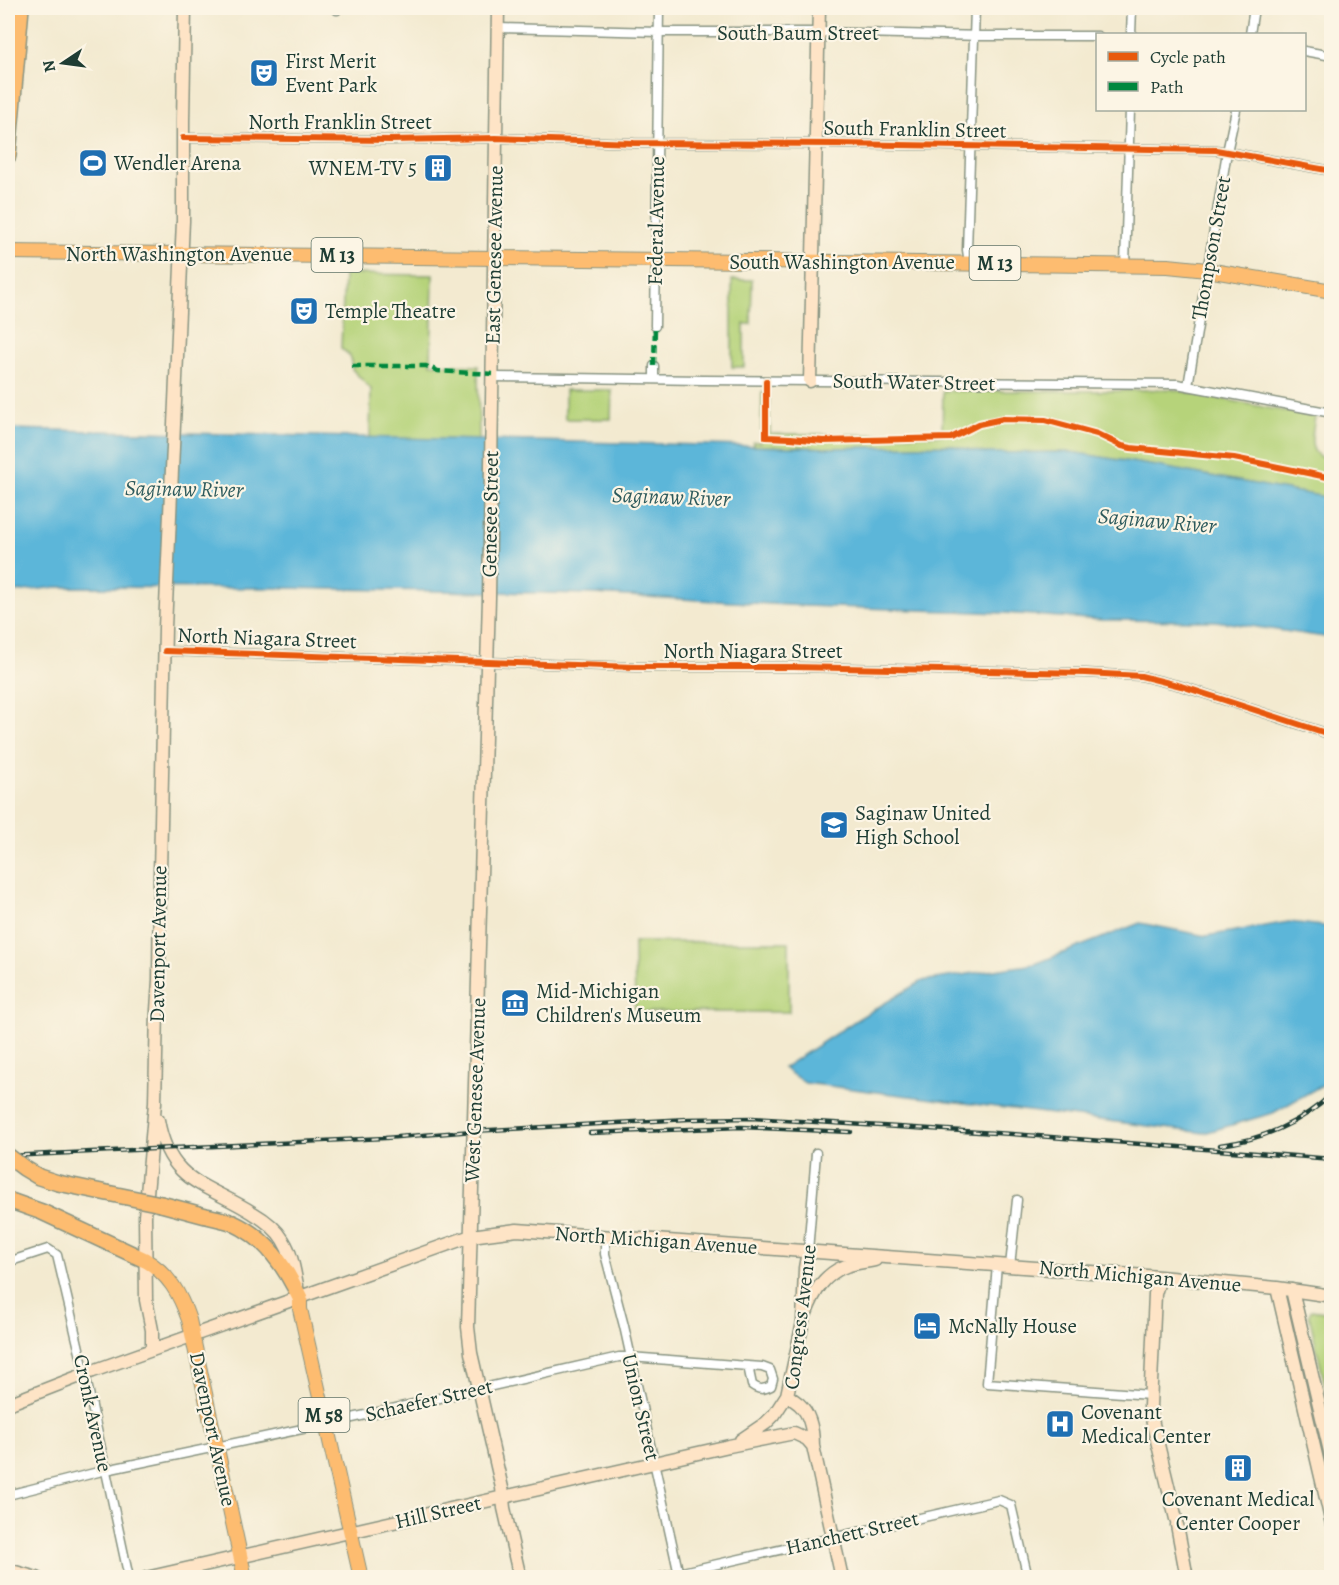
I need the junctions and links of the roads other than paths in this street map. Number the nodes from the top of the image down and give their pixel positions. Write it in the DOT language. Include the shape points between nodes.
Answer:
graph roads {
  1 [pos="23,8"];
  2 [pos="185,8"];
  3 [pos="498,8"];
  4 [pos="660,8"];
  5 [pos="819,8"];
  6 [pos="975,8"];
  7 [pos="1132,8"];
  8 [pos="1254,8"];
  9 [pos="498,28"];
  10 [pos="659,32"];
  11 [pos="818,32"];
  12 [pos="1131,33"];
  13 [pos="1250,33"];
  14 [pos="974,35"];
  15 [pos="1096,36"];
  16 [pos="1306,51"];
  17 [pos="1332,56"];
  18 [pos="1130,111"];
  19 [pos="1236,111"];
  20 [pos="183,138"];
  21 [pos="496,138"];
  22 [pos="657,142"];
  23 [pos="815,145"];
  24 [pos="970,146"];
  25 [pos="1128,149"];
  26 [pos="1227,152"];
  27 [pos="8,156"];
  28 [pos="1332,171"];
  29 [pos="8,252"];
  30 [pos="181,255"];
  31 [pos="494,258"];
  32 [pos="656,260"];
  33 [pos="814,262"];
  34 [pos="969,263"];
  35 [pos="1125,265"];
  36 [pos="1207,270"];
  37 [pos="1332,291"];
  38 [pos="655,326"];
  39 [pos="654,366"];
  40 [pos="493,377"];
  41 [pos="654,378"];
  42 [pos="810,381"];
  43 [pos="1188,386"];
  44 [pos="1332,413"];
  45 [pos="491,431"];
  46 [pos="489,598"];
  47 [pos="165,651"];
  48 [pos="487,662"];
  49 [pos="1332,735"];
  50 [pos="155,1103"];
  51 [pos="816,1153"];
  52 [pos="8,1156"];
  53 [pos="8,1200"];
  54 [pos="1017,1200"];
  55 [pos="471,1236"];
  56 [pos="605,1236"];
  57 [pos="808,1251"];
  58 [pos="888,1257"];
  59 [pos="145,1260"];
  60 [pos="8,1262"];
  61 [pos="997,1265"];
  62 [pos="1010,1266"];
  63 [pos="1160,1277"];
  64 [pos="1277,1288"];
  65 [pos="1292,1290"];
  66 [pos="1332,1296"];
  67 [pos="300,1298"];
  68 [pos="803,1322"];
  69 [pos="192,1336"];
  70 [pos="152,1350"];
  71 [pos="630,1357"];
  72 [pos="748,1366"];
  73 [pos="85,1374"];
  74 [pos="479,1389"];
  75 [pos="787,1395"];
  76 [pos="1150,1395"];
  77 [pos="8,1404"];
  78 [pos="326,1424"];
  79 [pos="729,1446"];
  80 [pos="813,1446"];
  81 [pos="216,1447"];
  82 [pos="1332,1460"];
  83 [pos="654,1463"];
  84 [pos="106,1470"];
  85 [pos="8,1494"];
  86 [pos="503,1497"];
  87 [pos="1332,1524"];
  88 [pos="351,1532"];
  89 [pos="833,1537"];
  90 [pos="240,1556"];
  91 [pos="8,1570"];
  92 [pos="679,1575"];
  93 [pos="38,1578"];
  94 [pos="129,1578"];
  95 [pos="146,1578"];
  96 [pos="245,1578"];
  97 [pos="361,1578"];
  98 [pos="520,1578"];
  99 [pos="656,1578"];
  100 [pos="842,1578"];
  101 [pos="1028,1578"];
  102 [pos="1187,1578"];
  1 -- 27 [label="highway"];
  2 -- 20 [label="main road, Davenport Avenue"];
  3 -- 9 [label="main road, East Genesee Avenue"];
  4 -- 10 [label="street, Federal Avenue"];
  5 -- 11 [label="main road"];
  6 -- 14 [label="street"];
  7 -- 12 [label="street"];
  8 -- 13 [label="street"];
  9 -- 10 [label="street, South Baum Street"];
  9 -- 21 [label="main road, East Genesee Avenue"];
  10 -- 11 [label="street, South Baum Street"];
  10 -- 22 [label="street, Federal Avenue"];
  11 -- 14 [label="street, South Baum Street"];
  11 -- 23 [label="main road"];
  14 -- 15 [label="street, South Baum Street"];
  14 -- 24 [label="street"];
  16 -- 17 [label="street"];
  18 -- 25 [label="street"];
  19 -- 26 [label="street, Thompson Street"];
  20 -- 21 [label="street, North Franklin Street"];
  20 -- 30 [label="main road, Davenport Avenue"];
  21 -- 22 [label="street, South Franklin Street"];
  21 -- 31 [label="main road, East Genesee Avenue"];
  22 -- 23 [label="street, South Franklin Street"];
  22 -- 32 [label="street, Federal Avenue"];
  23 -- 24 [label="street, South Franklin Street"];
  23 -- 33 [label="main road"];
  24 -- 25 [label="street, South Franklin Street"];
  24 -- 34 [label="street"];
  25 -- 26 [label="street, South Franklin Street"];
  25 -- 35 [label="street"];
  26 -- 28 [label="street, South Franklin Street"];
  26 -- 36 [label="street, Thompson Street"];
  29 -- 30 [label="main road, North Washington Avenue / M 13"];
  30 -- 31 [label="main road, North Washington Avenue / M 13"];
  30 -- 47 [label="main road, Davenport Avenue"];
  31 -- 32 [label="main road, South Washington Avenue / M 13"];
  31 -- 40 [label="main road, East Genesee Avenue"];
  32 -- 33 [label="main road, South Washington Avenue / M 13"];
  32 -- 38 [label="street, Federal Avenue"];
  33 -- 34 [label="main road, South Washington Avenue / M 13"];
  33 -- 42 [label="main road"];
  34 -- 35 [label="main road, South Washington Avenue / M 13"];
  35 -- 36 [label="main road, South Washington Avenue / M 13"];
  36 -- 37 [label="main road, South Washington Avenue / M 13"];
  36 -- 43 [label="street, Thompson Street"];
  39 -- 41 [label="street"];
  40 -- 41 [label="street, South Water Street"];
  40 -- 45 [label="main road, East Genesee Avenue"];
  41 -- 42 [label="street, South Water Street"];
  42 -- 43 [label="street, South Water Street"];
  43 -- 44 [label="street, South Water Street"];
  45 -- 46 [label="main road, Genesee Street"];
  46 -- 48 [label="main road, West Genesee Avenue"];
  47 -- 48 [label="street, North Niagara Street"];
  47 -- 50 [label="main road, Davenport Avenue"];
  48 -- 49 [label="street, North Niagara Street" via="1141,676"];
  48 -- 55 [label="main road, West Genesee Avenue"];
  50 -- 59 [label="main road, Davenport Avenue"];
  50 -- 67 [label="main road" via="160,1132 176,1165 196,1183 270,1224 283,1240"];
  51 -- 57 [label="street, Congress Avenue"];
  52 -- 67 [label="highway, bridge" via="39,1177 58,1183 231,1222 263,1242 277,1257"];
  53 -- 59 [label="highway"];
  54 -- 62 [label="street"];
  55 -- 56 [label="main road, North Michigan Avenue" via="517,1230"];
  55 -- 67 [label="main road, North Michigan Avenue"];
  55 -- 74 [label="main road, West Genesee Avenue" via="468,1327"];
  56 -- 57 [label="main road, North Michigan Avenue"];
  56 -- 71 [label="street, Union Street" via="605,1254"];
  57 -- 58 [label="main road, North Michigan Avenue"];
  57 -- 68 [label="main road, Congress Avenue"];
  58 -- 61 [label="main road, North Michigan Avenue"];
  58 -- 68 [label="main road" via="845,1266 822,1281"];
  59 -- 69 [label="main road, Davenport Avenue" via="158,1268 175,1289"];
  59 -- 70 [label="main road, Davenport Avenue"];
  60 -- 73 [label="street, Cronk Avenue" via="48,1249 57,1256"];
  61 -- 62 [label="main road, North Michigan Avenue"];
  61 -- 76 [label="street" via="987,1383"];
  62 -- 63 [label="main road, North Michigan Avenue"];
  63 -- 64 [label="main road, North Michigan Avenue"];
  63 -- 76 [label="main road" via="1155,1294"];
  64 -- 65 [label="main road, North Michigan Avenue"];
  64 -- 87 [label="main road"];
  65 -- 66 [label="main road, North Michigan Avenue"];
  65 -- 82 [label="main road"];
  67 -- 69 [label="main road, North Michigan Avenue"];
  67 -- 78 [label="main road, M 58"];
  68 -- 75 [label="main road, Congress Avenue"];
  69 -- 70 [label="main road, North Michigan Avenue"];
  69 -- 81 [label="main road, Davenport Avenue"];
  70 -- 73 [label="main road, North Michigan Avenue"];
  71 -- 72 [label="street, Schaefer Street"];
  71 -- 74 [label="street, Schaefer Street" via="619,1356"];
  71 -- 83 [label="street, Union Street"];
  73 -- 77 [label="main road, North Michigan Avenue"];
  73 -- 84 [label="street, Cronk Avenue"];
  74 -- 78 [label="street, Schaefer Street"];
  74 -- 86 [label="main road, West Genesee Avenue"];
  75 -- 79 [label="main road, Hill Street" via="766,1423"];
  75 -- 80 [label="main road, Congress Avenue" via="808,1417"];
  76 -- 102 [label="main road"];
  78 -- 81 [label="street, Schaefer Street"];
  78 -- 88 [label="main road, M 58"];
  79 -- 80 [label="main road, Hill Street" via="794,1433"];
  79 -- 83 [label="main road, Hill Street"];
  80 -- 89 [label="main road, Congress Avenue"];
  81 -- 84 [label="street, Schaefer Street"];
  81 -- 90 [label="main road, Davenport Avenue"];
  83 -- 86 [label="main road, Hill Street"];
  83 -- 92 [label="street, Union Street"];
  84 -- 85 [label="street, Schaefer Street"];
  84 -- 94 [label="street, Cronk Avenue"];
  86 -- 88 [label="main road, Hill Street"];
  86 -- 98 [label="main road, West Genesee Avenue"];
  88 -- 90 [label="main road, Hill Street"];
  88 -- 97 [label="main road, M 58"];
  89 -- 92 [label="street, Hanchett Street"];
  89 -- 100 [label="main road, Congress Avenue"];
  89 -- 101 [label="street, Hanchett Street" via="999,1500 1011,1505"];
  90 -- 95 [label="main road, Hill Street"];
  90 -- 96 [label="main road, Davenport Avenue"];
  91 -- 93 [label="main road"];
  92 -- 99 [label="street, Hanchett Street"];
}
